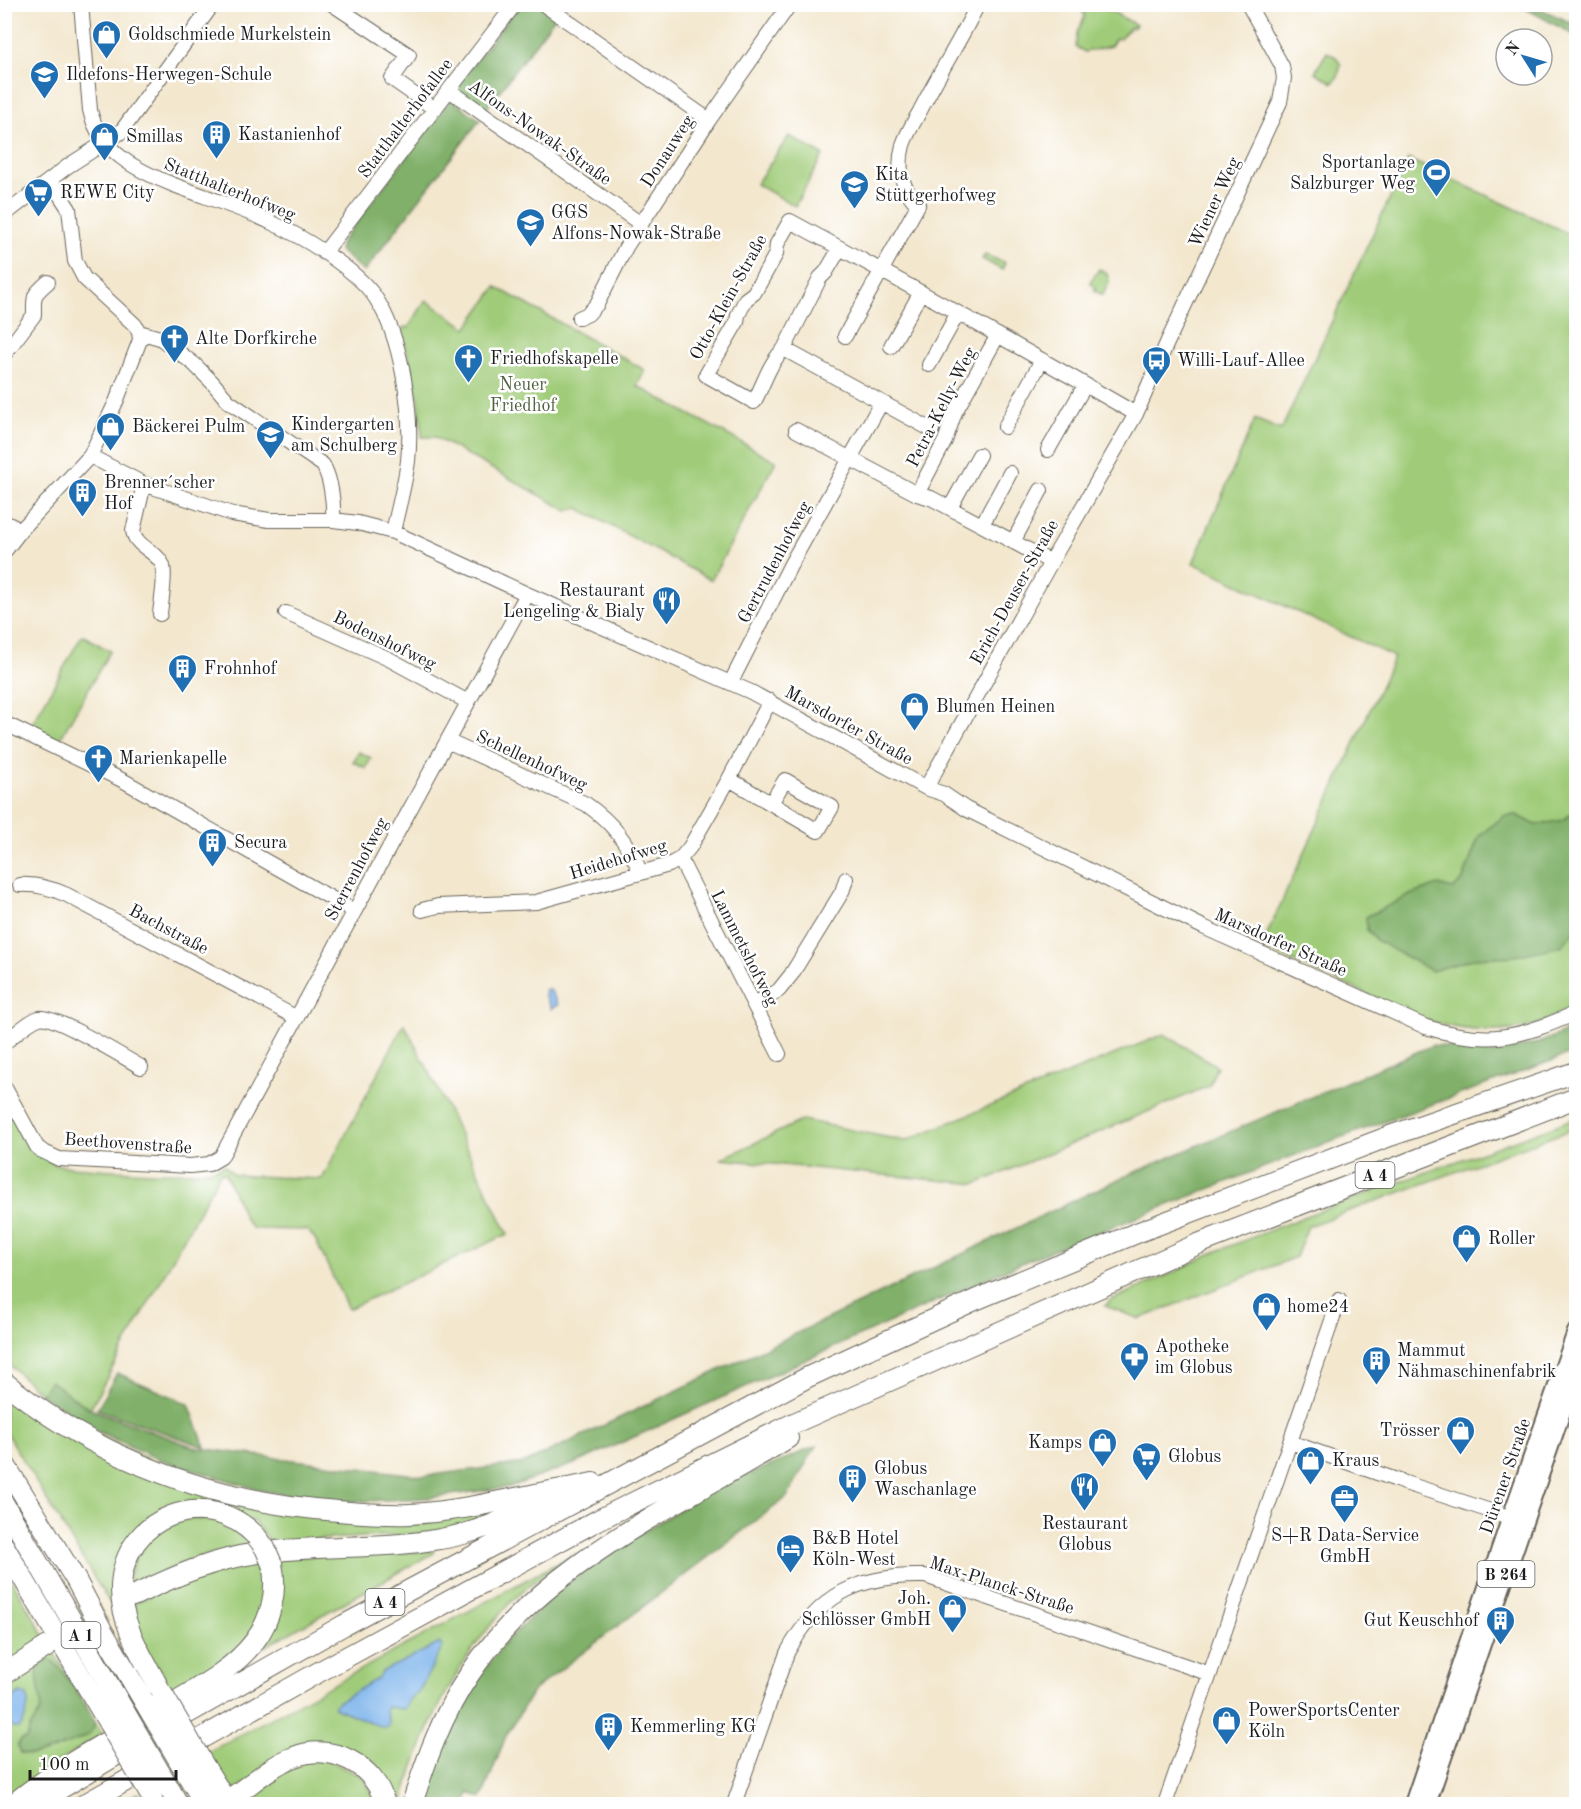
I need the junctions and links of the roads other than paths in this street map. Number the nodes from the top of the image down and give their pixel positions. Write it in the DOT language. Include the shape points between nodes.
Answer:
graph roads {
  1 [pos="81,4"];
  2 [pos="213,4"];
  3 [pos="332,4"];
  4 [pos="515,4"];
  5 [pos="543,4"];
  6 [pos="978,4"];
  7 [pos="1248,4"];
  8 [pos="786,6"];
  9 [pos="449,90"];
  10 [pos="435,109"];
  11 [pos="709,120"];
  12 [pos="107,142"];
  13 [pos="50,180"];
  14 [pos="4,215"];
  15 [pos="641,224"];
  16 [pos="840,248"];
  17 [pos="324,253"];
  18 [pos="882,271"];
  19 [pos="48,282"];
  20 [pos="921,292"];
  21 [pos="958,313"];
  22 [pos="579,318"];
  23 [pos="139,332"];
  24 [pos="998,335"];
  25 [pos="845,336"];
  26 [pos="891,346"];
  27 [pos="784,349"];
  28 [pos="4,355"];
  29 [pos="1042,360"];
  30 [pos="929,365"];
  31 [pos="1085,385"];
  32 [pos="881,403"];
  33 [pos="1136,414"];
  34 [pos="1005,427"];
  35 [pos="796,430"];
  36 [pos="932,430"];
  37 [pos="1048,450"];
  38 [pos="979,455"];
  39 [pos="90,456"];
  40 [pos="850,458"];
  41 [pos="1010,473"];
  42 [pos="144,484"];
  43 [pos="1041,490"];
  44 [pos="917,494"];
  45 [pos="950,508"];
  46 [pos="333,520"];
  47 [pos="4,522"];
  48 [pos="982,525"];
  49 [pos="21,530"];
  50 [pos="393,532"];
  51 [pos="1013,542"];
  52 [pos="4,552"];
  53 [pos="1051,562"];
  54 [pos="527,594"];
  55 [pos="286,613"];
  56 [pos="160,614"];
  57 [pos="731,682"];
  58 [pos="770,701"];
  59 [pos="468,702"];
  60 [pos="4,723"];
  61 [pos="447,741"];
  62 [pos="729,779"];
  63 [pos="926,788"];
  64 [pos="771,803"];
  65 [pos="680,859"];
  66 [pos="641,873"];
  67 [pos="846,879"];
  68 [pos="20,885"];
  69 [pos="422,910"];
  70 [pos="354,911"];
  71 [pos="753,1003"];
  72 [pos="1576,1013"];
  73 [pos="297,1018"];
  74 [pos="4,1043"];
  75 [pos="779,1054"];
  76 [pos="141,1067"];
  77 [pos="1576,1072"];
  78 [pos="4,1086"];
  79 [pos="1576,1098"];
  80 [pos="215,1160"];
  81 [pos="1339,1300"];
  82 [pos="1574,1345"];
  83 [pos="1576,1371"];
  84 [pos="4,1382"];
  85 [pos="1573,1386"];
  86 [pos="865,1392"];
  87 [pos="1290,1442"];
  88 [pos="4,1463"];
  89 [pos="619,1476"];
  90 [pos="572,1488"];
  91 [pos="4,1503"];
  92 [pos="1517,1519"];
  93 [pos="4,1546"];
  94 [pos="133,1596"];
  95 [pos="48,1646"];
  96 [pos="4,1674"];
  97 [pos="1210,1674"];
  98 [pos="155,1694"];
  99 [pos="118,1719"];
  100 [pos="197,1771"];
  101 [pos="142,1773"];
  102 [pos="164,1799"];
  103 [pos="231,1800"];
  104 [pos="13,1804"];
  105 [pos="35,1804"];
  106 [pos="85,1804"];
  107 [pos="99,1804"];
  108 [pos="205,1804"];
  109 [pos="386,1804"];
  110 [pos="412,1804"];
  111 [pos="734,1804"];
  112 [pos="1165,1804"];
  113 [pos="1413,1804"];
  114 [pos="1427,1804"];
  1 -- 12 [label="street, Statthalterhofweg" via="90,110 94,126"];
  2 -- 12 [label="street" via="121,132"];
  3 -- 10 [label="street" via="408,56 392,79"];
  4 -- 9 [label="street, Statthalterhofallee"];
  5 -- 11 [label="street"];
  6 -- 18 [label="street" via="903,146 903,183 906,193 918,205"];
  7 -- 33 [label="street, Wiener Weg" via="1282,66 1280,102"];
  8 -- 11 [label="street, Donauweg"];
  9 -- 10 [label="street, Statthalterhofallee"];
  9 -- 15 [label="street, Alfons-Nowak-Straße"];
  10 -- 17 [label="street, Statthalterhofallee"];
  11 -- 15 [label="street, Donauweg"];
  12 -- 13 [label="street"];
  12 -- 17 [label="street, Statthalterhofweg" via="142,173 270,222"];
  13 -- 14 [label="street"];
  13 -- 23 [label="street" via="69,209 75,261 84,278"];
  15 -- 22 [label="street, Donauweg" via="597,304"];
  16 -- 18 [label="street"];
  16 -- 27 [label="street, Otto-Klein-Straße"];
  16 -- 27 [label="street, Otto-Klein-Straße" via="790,221 776,254 754,293 746,299 706,375 754,402 777,355"];
  17 -- 50 [label="street, Statthalterhofweg" via="375,296 397,348 409,448"];
  18 -- 20 [label="street"];
  18 -- 25 [label="street"];
  19 -- 28 [label="street" via="32,300 34,315"];
  20 -- 21 [label="street"];
  20 -- 26 [label="street"];
  21 -- 24 [label="street"];
  21 -- 30 [label="street"];
  23 -- 39 [label="street" via="140,340 120,392"];
  23 -- 46 [label="street" via="160,338 194,364 228,401 323,465"];
  24 -- 29 [label="street"];
  24 -- 44 [label="street, Petra-Kelly-Weg" via="955,412 945,441"];
  27 -- 32 [label="street"];
  29 -- 31 [label="street"];
  29 -- 34 [label="street"];
  31 -- 33 [label="street"];
  31 -- 37 [label="street"];
  32 -- 36 [label="street"];
  32 -- 40 [label="street, Gertrudenhofweg"];
  33 -- 53 [label="street, Erich-Deuser-Straße"];
  35 -- 40 [label="street"];
  38 -- 45 [label="street"];
  39 -- 42 [label="street, Marsdorfer Straße"];
  39 -- 49 [label="street"];
  40 -- 44 [label="street"];
  40 -- 57 [label="street, Gertrudenhofweg"];
  41 -- 48 [label="street"];
  42 -- 46 [label="street, Marsdorfer Straße" via="232,514 269,520"];
  42 -- 56 [label="street" via="133,531 138,543 163,566"];
  43 -- 51 [label="street"];
  44 -- 45 [label="street"];
  45 -- 48 [label="street"];
  46 -- 50 [label="street, Marsdorfer Straße"];
  47 -- 49 [label="street"];
  48 -- 51 [label="street"];
  49 -- 52 [label="street"];
  50 -- 54 [label="street, Marsdorfer Straße"];
  51 -- 53 [label="street"];
  53 -- 63 [label="street, Erich-Deuser-Straße"];
  54 -- 57 [label="street, Marsdorfer Straße"];
  54 -- 59 [label="street, Sterrenhofweg"];
  55 -- 59 [label="street, Bodenshofweg" via="389,659"];
  57 -- 58 [label="street, Marsdorfer Straße"];
  58 -- 62 [label="street, Heidehofweg"];
  58 -- 63 [label="street, Marsdorfer Straße"];
  59 -- 61 [label="street, Sterrenhofweg"];
  60 -- 70 [label="street" via="124,781"];
  61 -- 66 [label="street, Schellenhofweg" via="586,804 619,833"];
  61 -- 70 [label="street, Sterrenhofweg"];
  62 -- 64 [label="street"];
  62 -- 65 [label="street, Heidehofweg"];
  63 -- 72 [label="street, Marsdorfer Straße" via="1203,927 1426,1027 1453,1035 1495,1038 1540,1029"];
  65 -- 66 [label="street, Heidehofweg"];
  65 -- 71 [label="street, Lammetshofweg"];
  66 -- 69 [label="street, Heidehofweg" via="536,902"];
  67 -- 71 [label="street" via="825,922 791,975 779,990"];
  68 -- 73 [label="street, Bachstraße" via="49,887 67,895"];
  70 -- 73 [label="street, Sterrenhofweg"];
  71 -- 75 [label="street, Lammetshofweg"];
  73 -- 80 [label="street, Sterrenhofweg" via="223,1154"];
  74 -- 76 [label="street" via="34,1021 45,1018"];
  77 -- 89 [label="highway, A 4" via="1389,1136 975,1300 808,1377"];
  78 -- 80 [label="street, Beethovenstraße" via="32,1139 49,1155 75,1161 190,1166"];
  79 -- 86 [label="highway, A 4" via="1198,1244"];
  81 -- 87 [label="street"];
  82 -- 92 [label="main road, Dürener Straße / B 264"];
  83 -- 85 [label="main road, Dürener Straße / B 264"];
  84 -- 90 [label="highway" via="57,1422 138,1465 210,1489 292,1507 408,1514 473,1507"];
  85 -- 92 [label="main road, Dürener Straße / B 264"];
  86 -- 101 [label="highway, A 4" via="598,1520"];
  86 -- 110 [label="highway" via="606,1546 528,1605 487,1650 457,1694 434,1742"];
  87 -- 92 [label="street"];
  87 -- 97 [label="street"];
  88 -- 98 [label="highway, A 1" via="102,1630"];
  89 -- 90 [label="highway"];
  89 -- 105 [label="highway, A 4" via="344,1625"];
  90 -- 94 [label="highway" via="512,1517 460,1535 412,1543 256,1553 205,1565"];
  91 -- 99 [label="highway, A 1"];
  92 -- 113 [label="main road, Dürener Straße / B 264"];
  92 -- 114 [label="main road, Dürener Straße / B 264"];
  93 -- 99 [label="highway"];
  95 -- 96 [label="highway"];
  97 -- 111 [label="street, Max-Planck-Straße" via="925,1576 880,1578 833,1598 813,1613 798,1632"];
  97 -- 112 [label="street"];
  98 -- 100 [label="highway, A 1, bridge"];
  98 -- 104 [label="highway, bridge" via="122,1600 124,1570 135,1544 163,1519 199,1510 227,1515 256,1536 272,1564 274,1594 256,1640 237,1660 191,1692 56,1773"];
  99 -- 102 [label="highway, A 1, bridge"];
  100 -- 103 [label="highway"];
  100 -- 108 [label="highway, A 1"];
  101 -- 106 [label="highway, A 4"];
  101 -- 107 [label="highway"];
  103 -- 109 [label="highway" via="286,1760 321,1752 363,1768 380,1789"];
}
